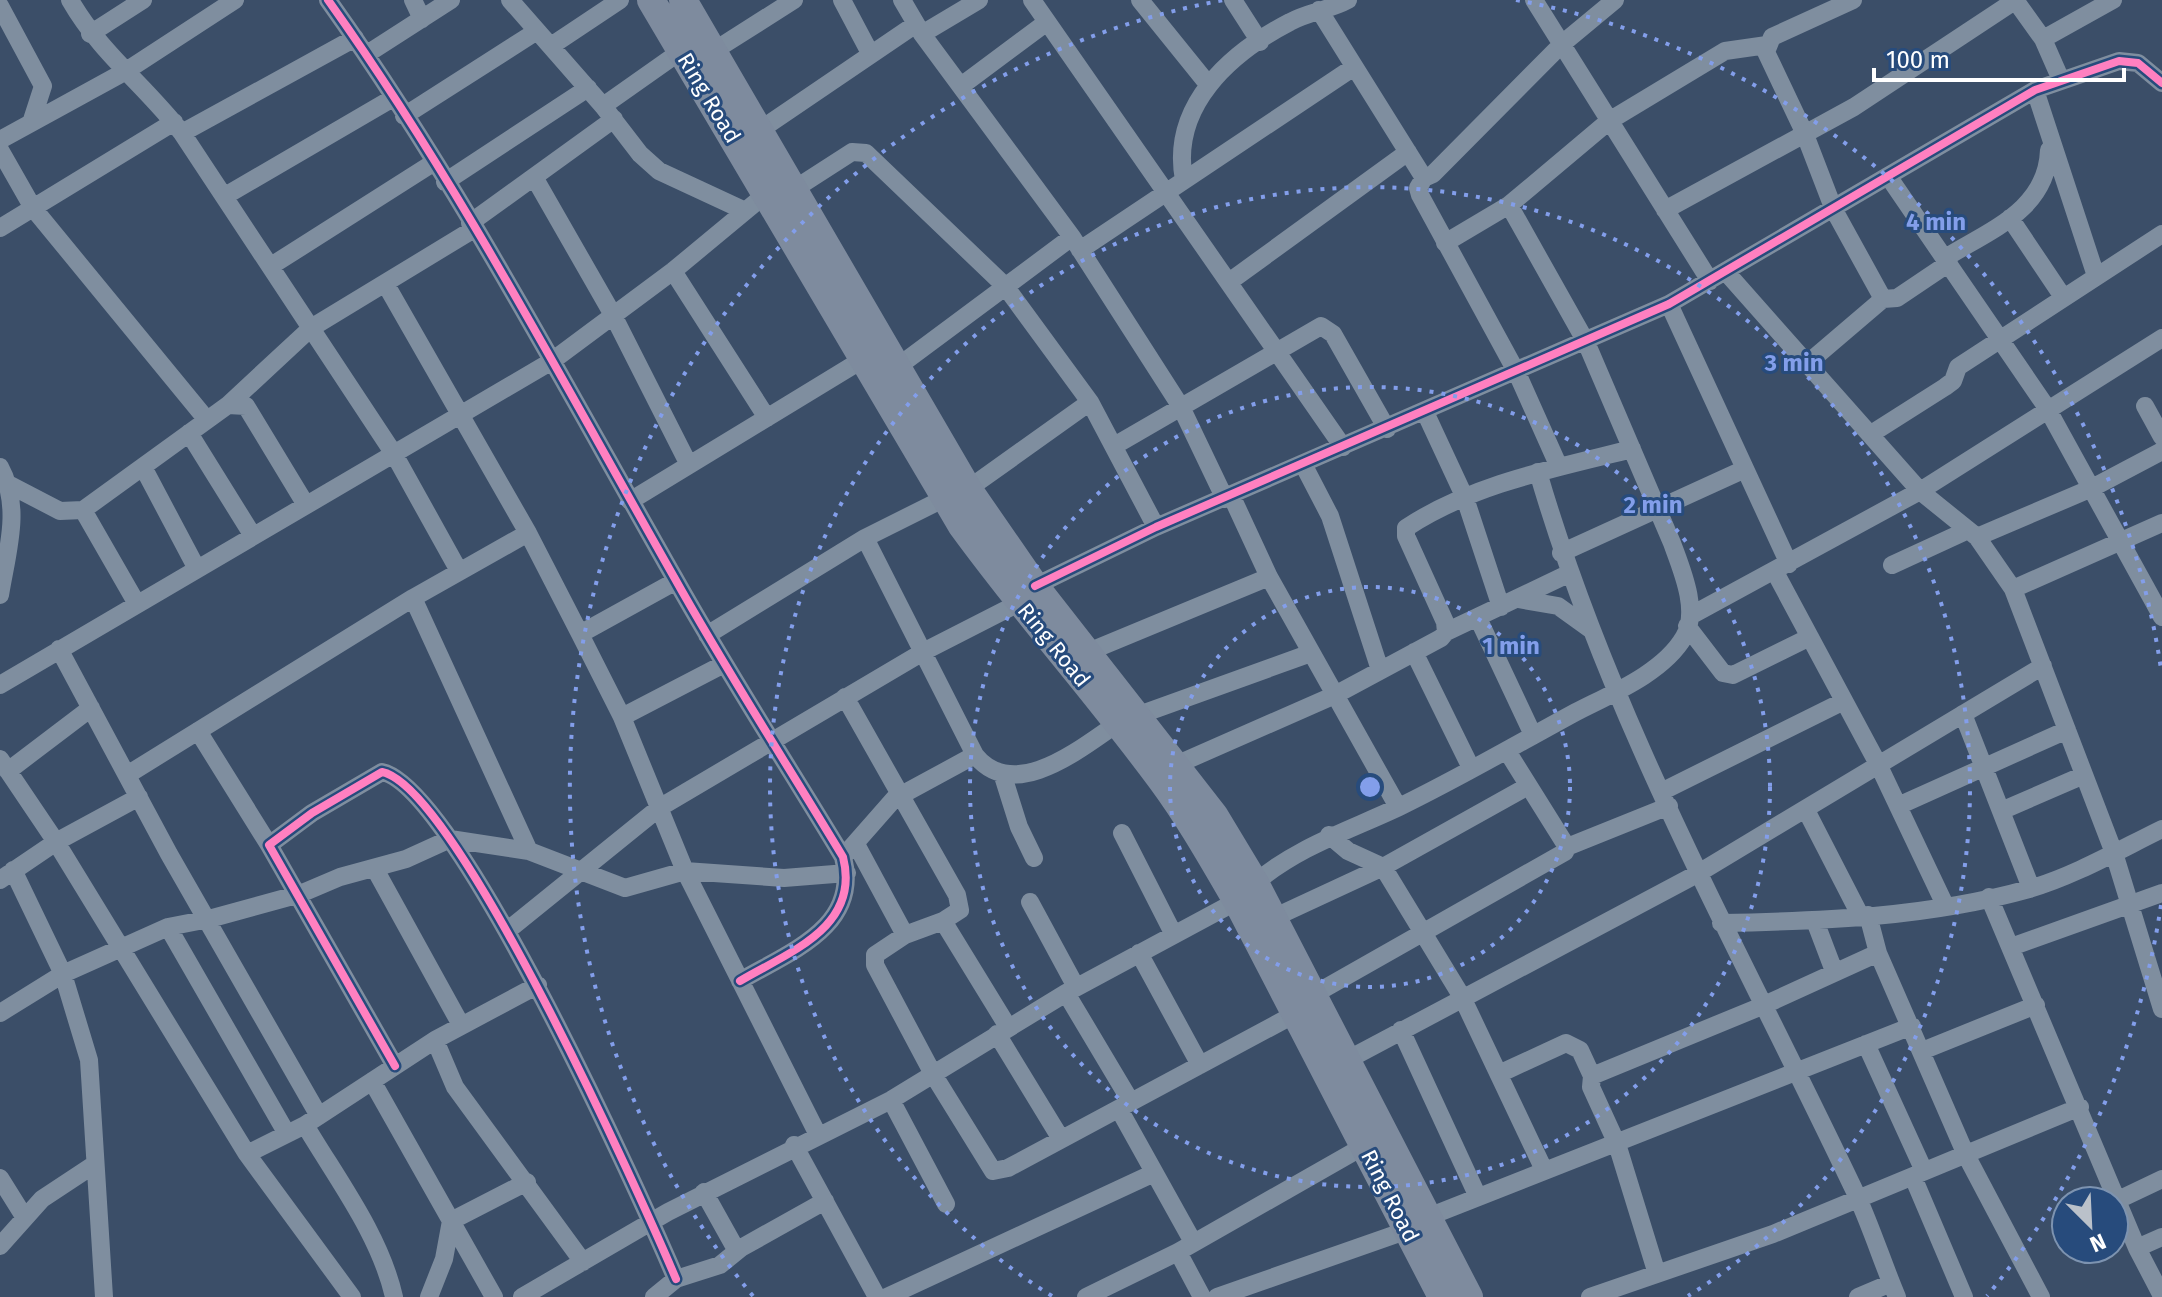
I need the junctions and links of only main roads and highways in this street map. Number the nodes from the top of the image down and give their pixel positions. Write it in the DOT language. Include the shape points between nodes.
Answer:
graph roads {
  1 [pos="651,0"];
  2 [pos="683,0"];
  3 [pos="767,198"];
  4 [pos="956,493"];
  5 [pos="1027,595"];
  6 [pos="1129,719"];
  7 [pos="1246,892"];
  8 [pos="1304,1004"];
  9 [pos="1418,1223"];
  10 [pos="1442,1297"];
  11 [pos="1469,1297"];
  1 -- 3 [label="main road, Ring Road"];
  2 -- 3 [label="main road, Ring Road" via="757,132"];
  3 -- 4 [label="main road, Ring Road"];
  3 -- 4 [label="main road, Ring Road" via="896,368"];
  4 -- 5 [label="main road, Ring Road"];
  5 -- 6 [label="main road, Ring Road"];
  5 -- 6 [label="main road, Ring Road" via="1088,652"];
  6 -- 7 [label="main road, Ring Road" via="1165,784"];
  6 -- 7 [label="main road, Ring Road" via="1178,764 1214,815"];
  7 -- 8 [label="main road, Ring Road"];
  7 -- 8 [label="main road, Ring Road" via="1273,918"];
  8 -- 9 [label="main road, Ring Road" via="1364,1146"];
  8 -- 9 [label="main road, Ring Road" via="1347,1060"];
  9 -- 10 [label="main road, Ring Road"];
  9 -- 11 [label="main road, Ring Road"];
}
